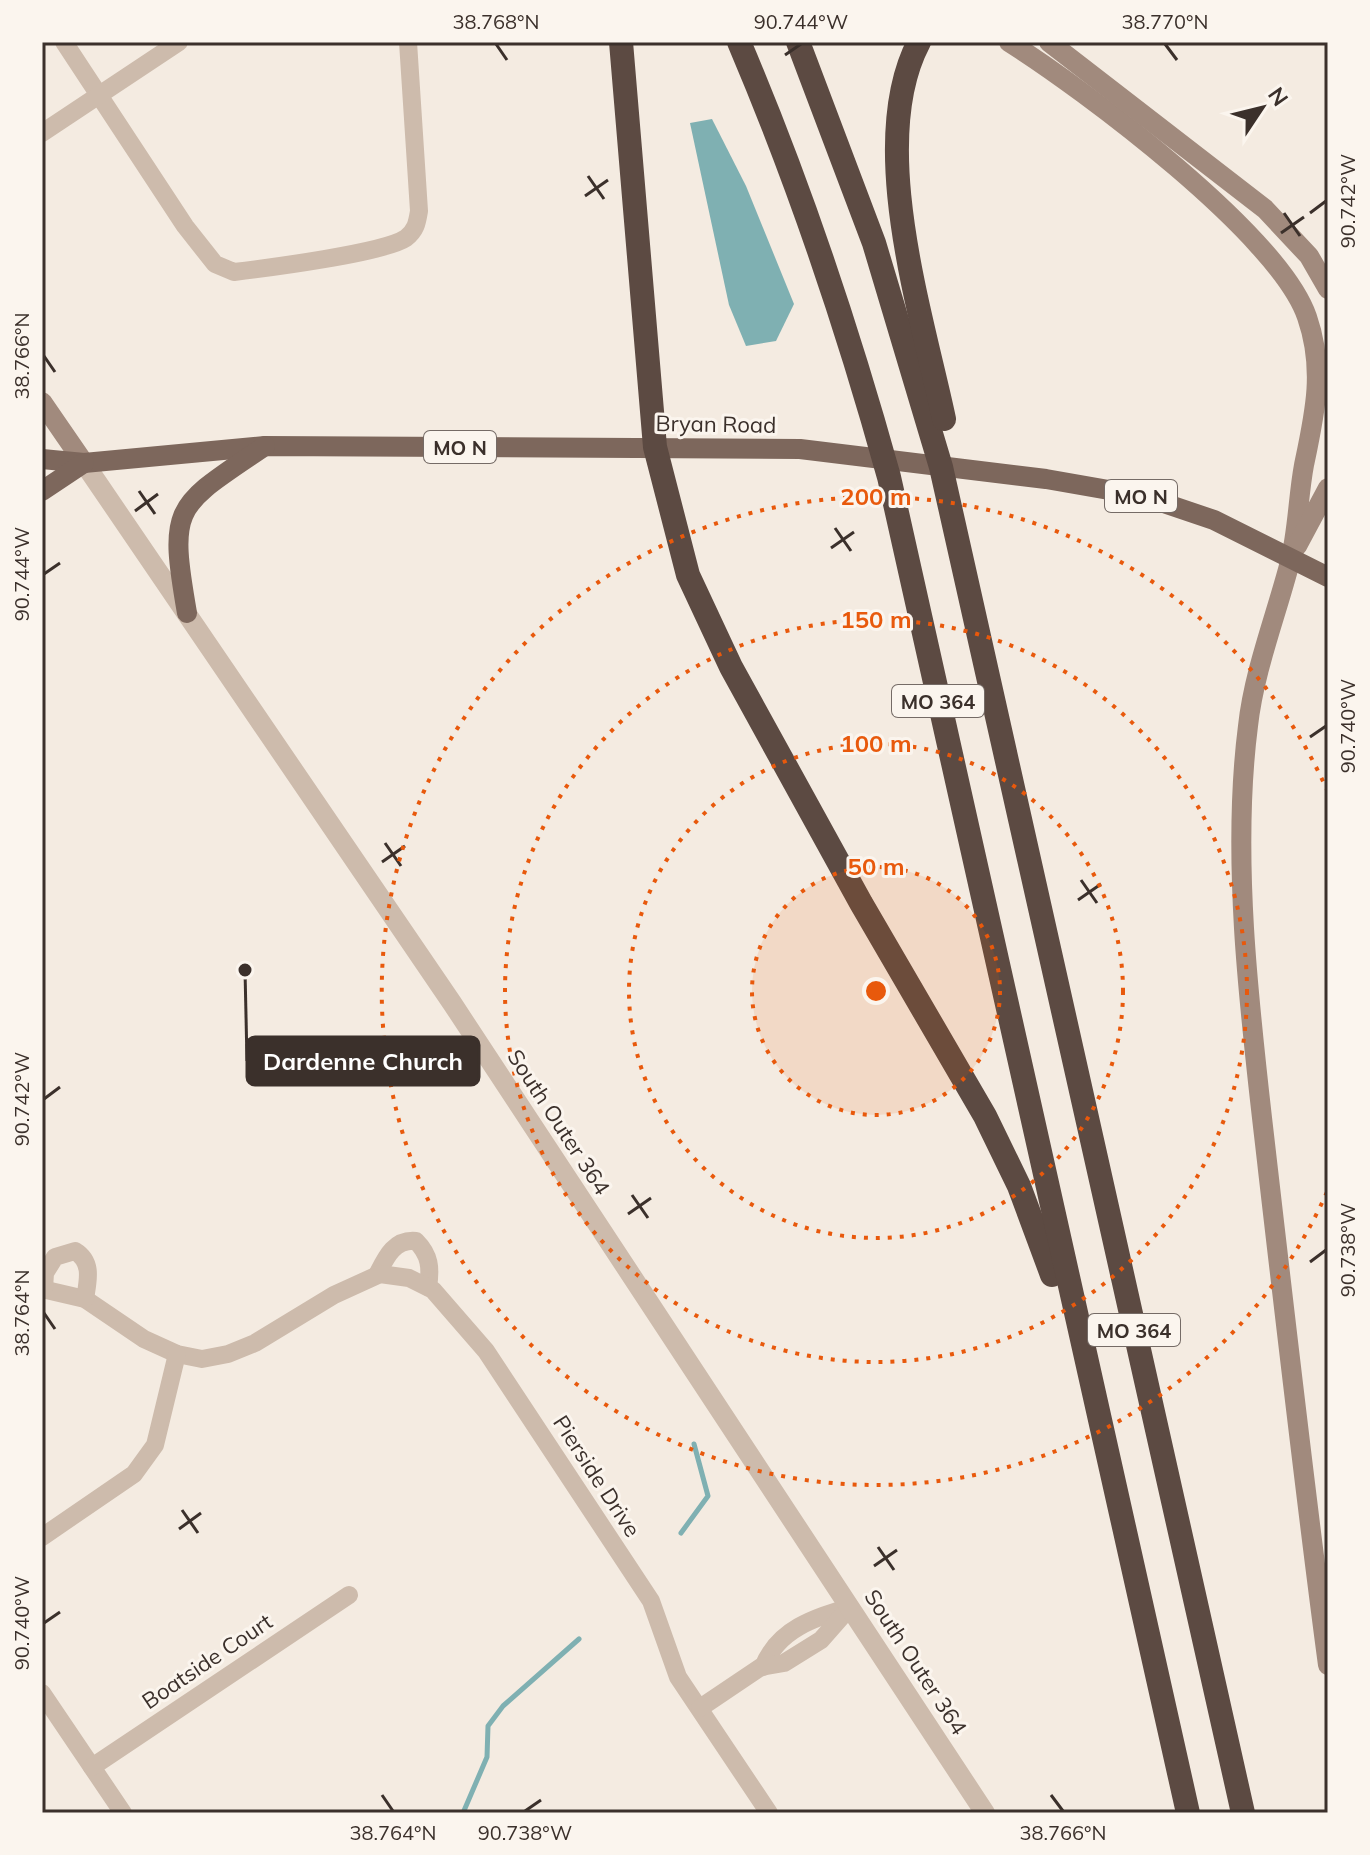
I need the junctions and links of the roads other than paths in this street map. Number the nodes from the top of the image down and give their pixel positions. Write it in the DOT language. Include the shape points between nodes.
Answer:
graph roads {
  1 [pos="64,42"];
  2 [pos="179,42"];
  3 [pos="408,42"];
  4 [pos="621,42"];
  5 [pos="739,42"];
  6 [pos="798,42"];
  7 [pos="919,42"];
  8 [pos="1009,42"];
  9 [pos="1049,42"];
  10 [pos="98,94"];
  11 [pos="42,133"];
  12 [pos="1328,289"];
  13 [pos="42,402"];
  14 [pos="265,446"];
  15 [pos="655,447"];
  16 [pos="42,459"];
  17 [pos="84,463"];
  18 [pos="1328,488"];
  19 [pos="42,491"];
  20 [pos="1292,556"];
  21 [pos="963,560"];
  22 [pos="1328,577"];
  23 [pos="187,613"];
  24 [pos="377,1275"];
  25 [pos="428,1287"];
  26 [pos="43,1289"];
  27 [pos="85,1299"];
  28 [pos="177,1354"];
  29 [pos="1089,1374"];
  30 [pos="42,1537"];
  31 [pos="349,1595"];
  32 [pos="850,1607"];
  33 [pos="1328,1665"];
  34 [pos="42,1693"];
  35 [pos="700,1708"];
  36 [pos="92,1767"];
  37 [pos="123,1813"];
  38 [pos="769,1813"];
  39 [pos="985,1813"];
  40 [pos="1188,1813"];
  41 [pos="1243,1813"];
  1 -- 10 [label="street"];
  2 -- 10 [label="street"];
  3 -- 10 [label="street" via="416,229 403,240 370,250 234,272 215,264"];
  4 -- 15 [label="highway"];
  5 -- 29 [label="highway, MO 364" via="837,303 889,477"];
  6 -- 21 [label="highway, MO 364" via="902,328"];
  7 -- 21 [label="highway" via="902,108 900,191 909,266 946,431"];
  8 -- 20 [label="main road" via="1127,129 1252,236 1299,297 1312,336 1318,402"];
  9 -- 12 [label="main road" via="1265,209 1309,256"];
  10 -- 11 [label="street"];
  13 -- 17 [label="main road"];
  14 -- 15 [label="main road, Bryan Road / MO N"];
  14 -- 17 [label="main road, Bryan Road / MO N"];
  14 -- 23 [label="main road" via="212,482 180,518 177,558"];
  15 -- 20 [label="main road, Bryan Road / MO N" via="846,454 1143,496 1214,520"];
  15 -- 29 [label="highway" via="702,612 1002,1149"];
  16 -- 17 [label="main road, Bryan Road"];
  17 -- 19 [label="main road"];
  17 -- 23 [label="street, South Outer 364"];
  18 -- 20 [label="main road"];
  20 -- 22 [label="main road, Bryan Road"];
  20 -- 33 [label="main road" via="1248,722 1240,817 1254,1043"];
  21 -- 41 [label="highway, MO 364"];
  23 -- 32 [label="street, South Outer 364" via="452,1003"];
  24 -- 25 [label="street, Pierside Drive" via="409,1278"];
  24 -- 25 [label="street" via="394,1247 416,1241 426,1251"];
  24 -- 28 [label="street" via="228,1354 202,1359"];
  25 -- 35 [label="street, Pierside Drive" via="486,1351 651,1601 678,1677"];
  26 -- 27 [label="street"];
  26 -- 27 [label="street" via="55,1257 75,1251 89,1271"];
  27 -- 28 [label="street" via="144,1339"];
  28 -- 30 [label="street" via="155,1445 141,1465"];
  29 -- 40 [label="highway, MO 364"];
  31 -- 36 [label="street, Boatside Court"];
  32 -- 35 [label="street" via="821,1640 784,1663 763,1667"];
  32 -- 39 [label="street, South Outer 364"];
  34 -- 36 [label="street"];
  35 -- 38 [label="street, Pierside Drive"];
  36 -- 37 [label="street"];
}
